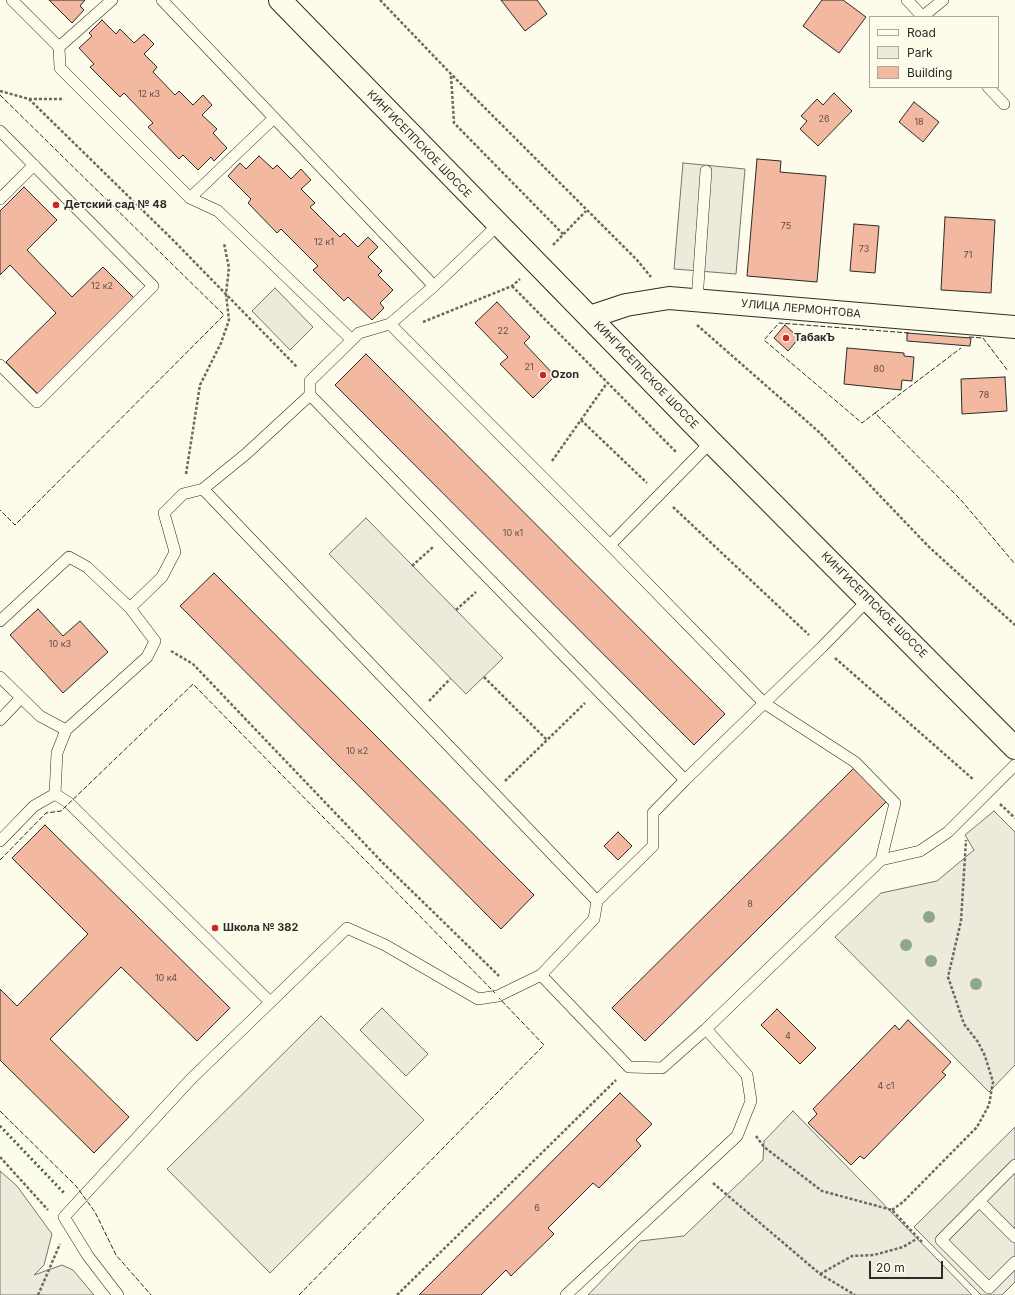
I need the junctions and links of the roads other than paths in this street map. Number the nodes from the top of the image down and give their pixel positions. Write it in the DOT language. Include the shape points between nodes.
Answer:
graph roads {
  1 [pos="12,0"];
  2 [pos="112,0"];
  3 [pos="162,0"];
  4 [pos="280,0"];
  5 [pos="907,0"];
  6 [pos="943,0"];
  7 [pos="921,16"];
  8 [pos="923,16"];
  9 [pos="59,47"];
  10 [pos="989,88"];
  11 [pos="1004,104"];
  12 [pos="274,118"];
  13 [pos="0,131"];
  14 [pos="34,165"];
  15 [pos="706,171"];
  16 [pos="190,198"];
  17 [pos="0,199"];
  18 [pos="498,225"];
  19 [pos="434,286"];
  20 [pos="697,300"];
  21 [pos="590,317"];
  22 [pos="1015,327"];
  23 [pos="394,328"];
  24 [pos="352,340"];
  25 [pos="0,365"];
  26 [pos="310,395"];
  27 [pos="711,442"];
  28 [pos="203,489"];
  29 [pos="610,545"];
  30 [pos="868,600"];
  31 [pos="130,608"];
  32 [pos="0,621"];
  33 [pos="0,677"];
  34 [pos="22,698"];
  35 [pos="764,703"];
  36 [pos="0,720"];
  37 [pos="66,730"];
  38 [pos="1015,748"];
  39 [pos="1015,765"];
  40 [pos="685,780"];
  41 [pos="55,794"];
  42 [pos="0,842"];
  43 [pos="881,860"];
  44 [pos="597,901"];
  45 [pos="541,976"];
  46 [pos="270,1002"];
  47 [pos="706,1029"];
  48 [pos="1015,1165"];
  49 [pos="979,1201"];
  50 [pos="1015,1237"];
  51 [pos="1015,1262"];
  52 [pos="118,1295"];
  53 [pos="566,1295"];
  1 -- 9 [label="lane"];
  2 -- 9 [label="lane"];
  3 -- 12 [label="lane"];
  4 -- 18 [label="main road, КИНГИСЕППСКОЕ ШОССЕ"];
  5 -- 7 [label="lane"];
  6 -- 8 [label="lane"];
  9 -- 16 [label="lane" via="60,68"];
  10 -- 11 [label="lane"];
  12 -- 16 [label="lane"];
  12 -- 19 [label="lane"];
  13 -- 14 [label="lane"];
  14 -- 17 [label="lane"];
  14 -- 25 [label="lane" via="153,286 37,402"];
  15 -- 20 [label="lane"];
  16 -- 24 [label="lane" via="218,211"];
  18 -- 19 [label="lane"];
  18 -- 21 [label="main road, КИНГИСЕППСКОЕ ШОССЕ"];
  19 -- 23 [label="lane"];
  20 -- 21 [label="main road, УЛИЦА ЛЕРМОНТОВА" via="669,298 626,306"];
  20 -- 22 [label="main road, УЛИЦА ЛЕРМОНТОВА"];
  21 -- 27 [label="main road, КИНГИСЕППСКОЕ ШОССЕ"];
  23 -- 24 [label="lane" via="360,334"];
  23 -- 29 [label="lane"];
  24 -- 26 [label="lane" via="310,381"];
  26 -- 28 [label="lane" via="246,454"];
  26 -- 40 [label="lane"];
  27 -- 29 [label="lane"];
  27 -- 30 [label="main road, КИНГИСЕППСКОЕ ШОССЕ"];
  28 -- 31 [label="lane" via="183,494 164,514 175,552 162,577"];
  28 -- 44 [label="lane"];
  29 -- 35 [label="lane"];
  30 -- 35 [label="lane"];
  30 -- 38 [label="main road, КИНГИСЕППСКОЕ ШОССЕ"];
  31 -- 32 [label="lane" via="87,567 69,557"];
  31 -- 37 [label="lane" via="155,641 147,657"];
  33 -- 34 [label="lane"];
  34 -- 36 [label="lane"];
  34 -- 37 [label="lane" via="40,716"];
  35 -- 40 [label="lane"];
  35 -- 43 [label="lane" via="855,762 895,803"];
  37 -- 41 [label="lane" via="57,753"];
  39 -- 43 [label="lane" via="948,832 920,851"];
  40 -- 44 [label="lane" via="653,813 653,846"];
  41 -- 42 [label="lane" via="34,806"];
  41 -- 46 [label="lane" via="70,803"];
  43 -- 47 [label="lane"];
  44 -- 45 [label="lane" via="594,919"];
  45 -- 46 [label="lane" via="498,996 478,998 385,944 347,928"];
  45 -- 47 [label="lane" via="629,1067 662,1068"];
  46 -- 52 [label="lane" via="191,1079 64,1217 68,1232"];
  47 -- 53 [label="lane" via="747,1075 751,1101 737,1136"];
  48 -- 49 [label="lane"];
  49 -- 50 [label="lane"];
  49 -- 51 [label="lane" via="941,1240 989,1288"];
}
